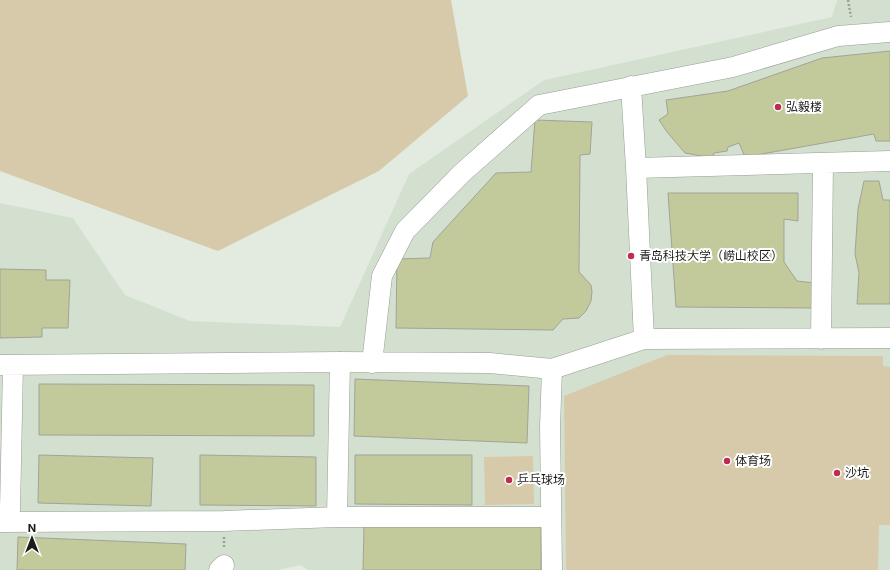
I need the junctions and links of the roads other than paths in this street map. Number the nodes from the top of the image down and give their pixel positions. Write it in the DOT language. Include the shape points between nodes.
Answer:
graph roads {
  1 [pos="890,32"];
  2 [pos="631,86"];
  3 [pos="890,161"];
  4 [pos="823,164"];
  5 [pos="636,168"];
  6 [pos="890,338"];
  7 [pos="644,339"];
  8 [pos="821,339"];
  9 [pos="340,362"];
  10 [pos="372,363"];
  11 [pos="6,365"];
  12 [pos="552,369"];
  13 [pos="0,514"];
  14 [pos="337,517"];
  15 [pos="550,517"];
  16 [pos="0,522"];
  17 [pos="552,570"];
  1 -- 2 [label="street" via="838,36 733,67"];
  2 -- 5 [label="street"];
  2 -- 10 [label="street" via="539,105 462,174 404,231 382,276"];
  3 -- 4 [label="street"];
  4 -- 5 [label="street"];
  4 -- 8 [label="street"];
  5 -- 7 [label="street"];
  6 -- 8 [label="street"];
  7 -- 8 [label="street"];
  7 -- 12 [label="street"];
  9 -- 10 [label="street"];
  9 -- 11 [label="street"];
  9 -- 14 [label="street"];
  10 -- 12 [label="street" via="490,363"];
  11 -- 13 [label="street" via="10,510"];
  12 -- 15 [label="street"];
  14 -- 15 [label="street"];
  14 -- 16 [label="street" via="224,521"];
  15 -- 17 [label="street"];
}
